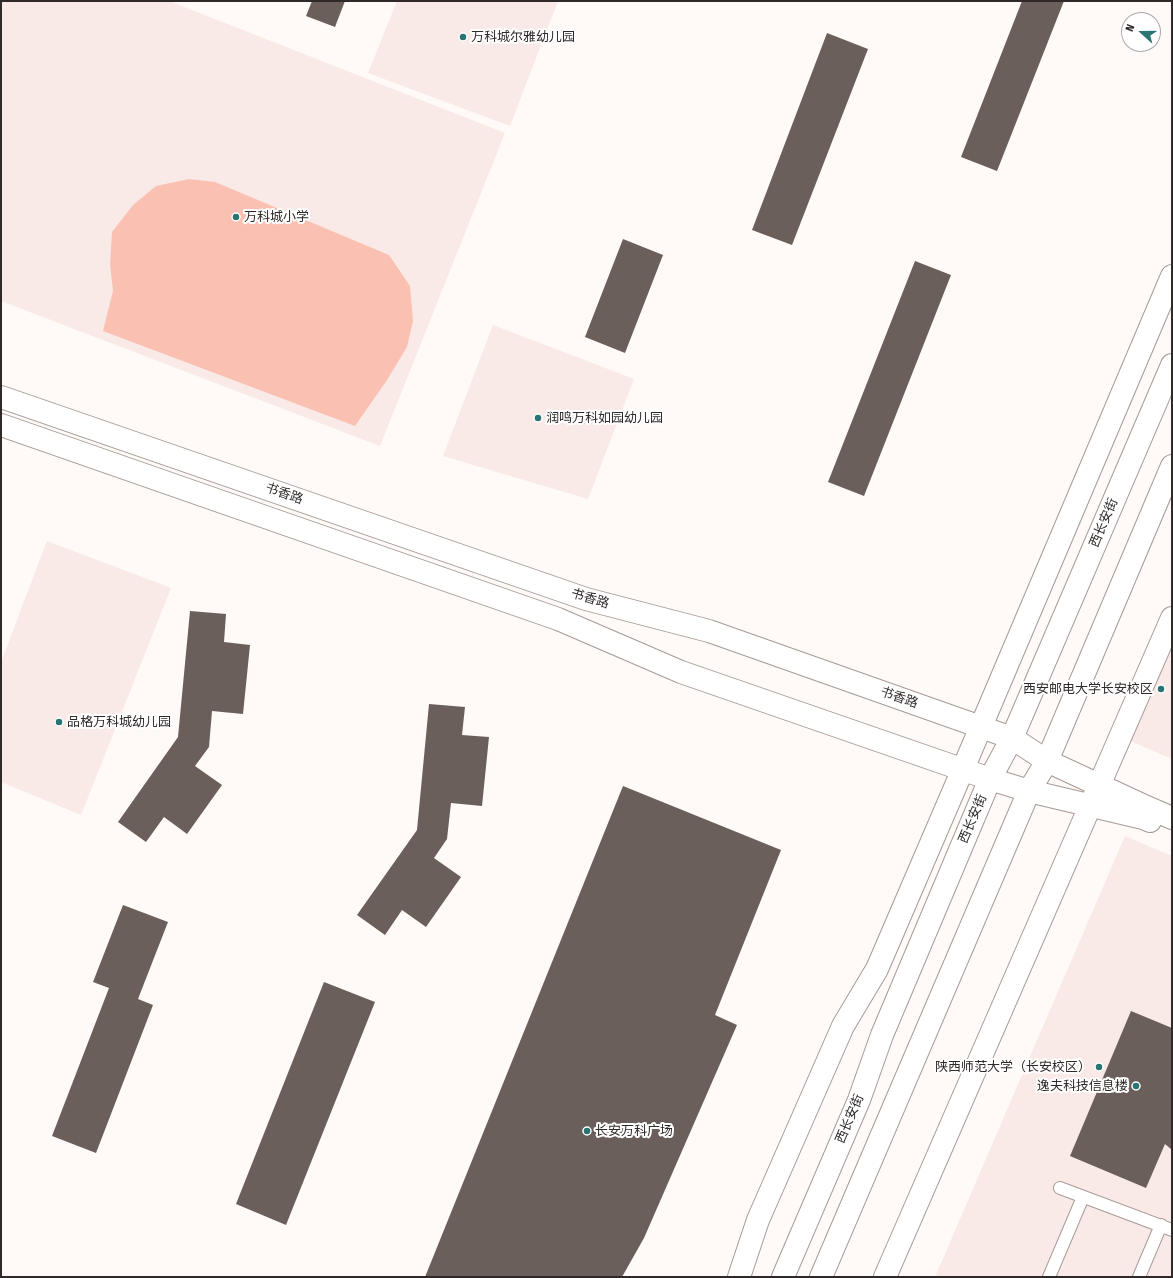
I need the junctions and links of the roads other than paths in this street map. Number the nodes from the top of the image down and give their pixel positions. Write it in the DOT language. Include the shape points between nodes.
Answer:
graph roads {
  1 [pos="1172,276"];
  2 [pos="1172,365"];
  3 [pos="1,396"];
  4 [pos="1,425"];
  5 [pos="1172,466"];
  6 [pos="1172,618"];
  7 [pos="980,727"];
  8 [pos="1012,738"];
  9 [pos="1047,761"];
  10 [pos="963,769"];
  11 [pos="990,779"];
  12 [pos="1099,786"];
  13 [pos="1029,791"];
  14 [pos="1091,805"];
  15 [pos="1172,818"];
  16 [pos="1172,830"];
  17 [pos="1060,1188"];
  18 [pos="1083,1197"];
  19 [pos="1167,1228"];
  20 [pos="739,1277"];
  21 [pos="783,1277"];
  22 [pos="821,1277"];
  23 [pos="885,1277"];
  24 [pos="1049,1277"];
  25 [pos="1139,1277"];
  1 -- 7 [label="main road"];
  2 -- 8 [label="main road, 西长安街"];
  3 -- 7 [label="main road, 书香路" via="586,599 709,631"];
  4 -- 10 [label="main road" via="551,617 681,672"];
  5 -- 9 [label="main road"];
  6 -- 12 [label="main road"];
  7 -- 8 [label="main road, 书香路"];
  7 -- 10 [label="main road"];
  8 -- 9 [label="main road, 书香路"];
  8 -- 11 [label="main road, 西长安街"];
  9 -- 12 [label="main road, 书香路"];
  9 -- 13 [label="main road"];
  10 -- 11 [label="main road"];
  10 -- 20 [label="main road" via="876,969 840,1033 758,1220"];
  11 -- 13 [label="main road"];
  11 -- 21 [label="main road, 西长安街"];
  12 -- 14 [label="main road"];
  12 -- 15 [label="main road, 书香路"];
  13 -- 14 [label="main road"];
  13 -- 22 [label="main road"];
  14 -- 16 [label="main road" via="1143,818"];
  14 -- 23 [label="main road"];
  17 -- 18 [label="lane"];
  18 -- 19 [label="lane"];
  18 -- 24 [label="lane"];
  19 -- 25 [label="lane"];
}
